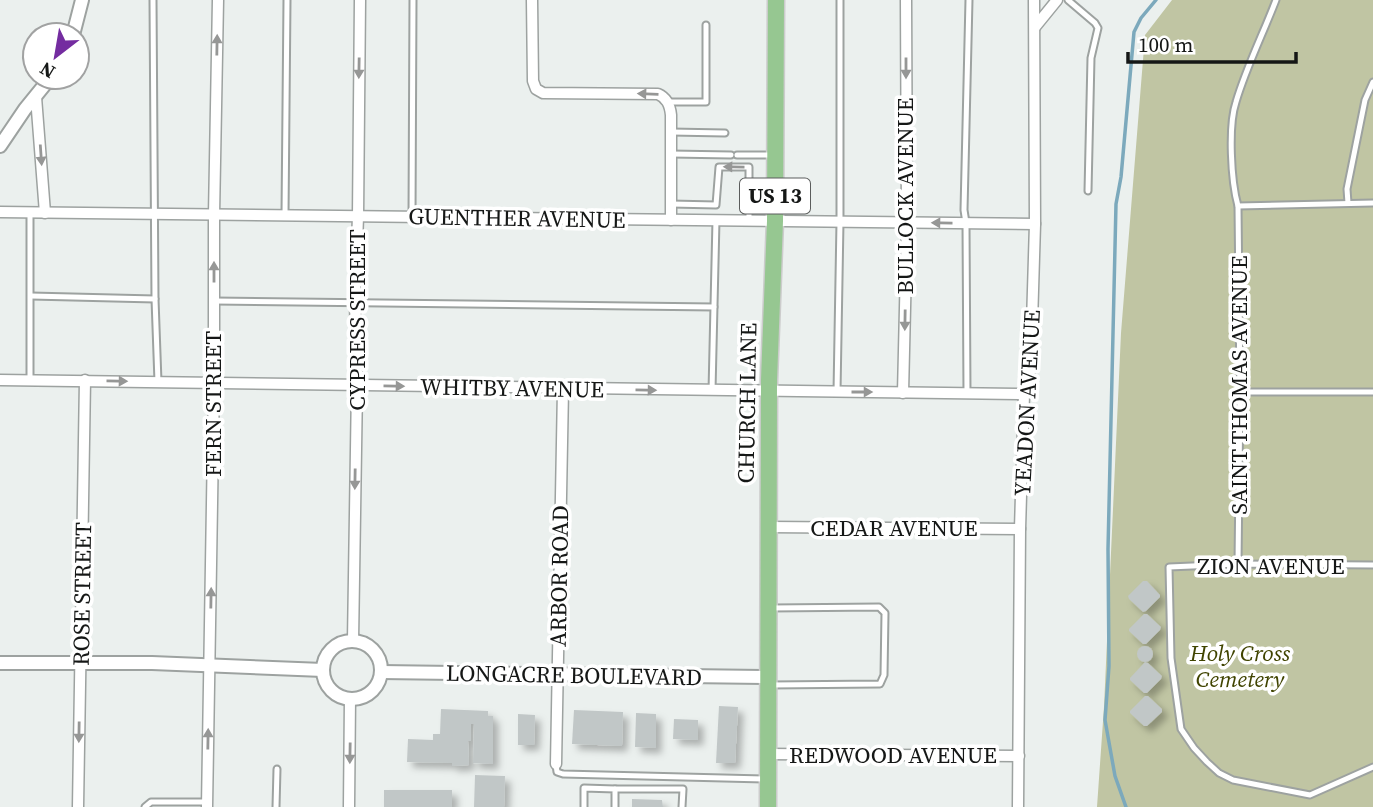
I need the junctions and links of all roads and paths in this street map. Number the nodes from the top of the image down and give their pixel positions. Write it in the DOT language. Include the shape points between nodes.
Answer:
graph roads {
  1 [pos="82,0"];
  2 [pos="153,0"];
  3 [pos="218,0"];
  4 [pos="287,0"];
  5 [pos="360,0"];
  6 [pos="413,0"];
  7 [pos="531,0"];
  8 [pos="776,0"];
  9 [pos="840,0"];
  10 [pos="905,0"];
  11 [pos="969,0"];
  12 [pos="1034,0"];
  13 [pos="1058,0"];
  14 [pos="1068,0"];
  15 [pos="1276,0"];
  16 [pos="77,21"];
  17 [pos="706,25"];
  18 [pos="1035,27"];
  19 [pos="1373,82"];
  20 [pos="40,91"];
  21 [pos="36,97"];
  22 [pos="668,102"];
  23 [pos="671,132"];
  24 [pos="724,133"];
  25 [pos="0,146"];
  26 [pos="671,154"];
  27 [pos="775,155"];
  28 [pos="1088,191"];
  29 [pos="1348,203"];
  30 [pos="1373,203"];
  31 [pos="671,204"];
  32 [pos="1238,206"];
  33 [pos="0,212"];
  34 [pos="30,212"];
  35 [pos="45,213"];
  36 [pos="154,214"];
  37 [pos="214,215"];
  38 [pos="285,215"];
  39 [pos="358,216"];
  40 [pos="412,217"];
  41 [pos="671,220"];
  42 [pos="716,220"];
  43 [pos="749,221"];
  44 [pos="775,221"];
  45 [pos="840,222"];
  46 [pos="907,223"];
  47 [pos="966,223"];
  48 [pos="1035,224"];
  49 [pos="31,296"];
  50 [pos="155,299"];
  51 [pos="214,301"];
  52 [pos="355,302"];
  53 [pos="714,307"];
  54 [pos="0,380"];
  55 [pos="30,380"];
  56 [pos="85,380"];
  57 [pos="158,382"];
  58 [pos="214,383"];
  59 [pos="357,386"];
  60 [pos="563,389"];
  61 [pos="712,391"];
  62 [pos="769,391"];
  63 [pos="837,392"];
  64 [pos="1240,392"];
  65 [pos="1373,392"];
  66 [pos="903,393"];
  67 [pos="967,393"];
  68 [pos="1024,394"];
  69 [pos="768,527"];
  70 [pos="1020,529"];
  71 [pos="1238,564"];
  72 [pos="1373,565"];
  73 [pos="768,608"];
  74 [pos="353,641"];
  75 [pos="0,663"];
  76 [pos="81,663"];
  77 [pos="210,666"];
  78 [pos="323,670"];
  79 [pos="381,672"];
  80 [pos="557,674"];
  81 [pos="767,681"];
  82 [pos="350,698"];
  83 [pos="767,754"];
  84 [pos="1019,756"];
  85 [pos="556,764"];
  86 [pos="1373,768"];
  87 [pos="277,769"];
  88 [pos="767,779"];
  89 [pos="615,789"];
  90 [pos="207,805"];
  91 [pos="78,807"];
  92 [pos="145,807"];
  93 [pos="276,807"];
  94 [pos="349,807"];
  95 [pos="584,807"];
  96 [pos="615,807"];
  97 [pos="682,807"];
  98 [pos="768,807"];
  99 [pos="1018,807"];
  1 -- 16 [label="street"];
  2 -- 36 [label="lane"];
  37 -- 3 [label="street, FERN STREET, one-way"];
  4 -- 38 [label="lane"];
  5 -- 39 [label="street, CYPRESS STREET, one-way"];
  6 -- 40 [label="lane"];
  22 -- 7 [label="street, one-way" via="658,94 539,92 533,82"];
  8 -- 27 [label="main road, CHURCH LANE / US 13"];
  9 -- 45 [label="lane"];
  10 -- 46 [label="street, BULLOCK AVENUE, one-way"];
  11 -- 47 [label="lane"];
  12 -- 18 [label="street, YEADON AVENUE"];
  13 -- 18 [label="street"];
  14 -- 28 [label="lane" via="1098,28 1091,58"];
  15 -- 32 [label="lane, SAINT THOMAS AVENUE" via="1235,104 1231,169"];
  17 -- 22 [label="lane" via="706,102"];
  18 -- 48 [label="street, YEADON AVENUE"];
  19 -- 29 [label="lane" via="1365,100"];
  20 -- 21 [label="street"];
  21 -- 25 [label="street"];
  21 -- 35 [label="street, one-way"];
  22 -- 23 [label="street"];
  23 -- 24 [label="lane"];
  23 -- 26 [label="street"];
  26 -- 27 [label="lane"];
  26 -- 31 [label="street"];
  27 -- 44 [label="main road, CHURCH LANE / US 13"];
  29 -- 30 [label="lane"];
  29 -- 32 [label="lane"];
  31 -- 41 [label="street"];
  43 -- 31 [label="lane, one-way" via="749,167 719,167 716,205"];
  32 -- 64 [label="lane, SAINT THOMAS AVENUE"];
  33 -- 34 [label="street, GUENTHER AVENUE"];
  34 -- 35 [label="street, GUENTHER AVENUE"];
  34 -- 49 [label="lane"];
  35 -- 36 [label="street, GUENTHER AVENUE"];
  36 -- 37 [label="street, GUENTHER AVENUE"];
  36 -- 50 [label="lane"];
  37 -- 38 [label="street, GUENTHER AVENUE"];
  51 -- 37 [label="street, FERN STREET, one-way"];
  38 -- 39 [label="street, GUENTHER AVENUE"];
  39 -- 40 [label="street, GUENTHER AVENUE"];
  39 -- 52 [label="street, CYPRESS STREET"];
  40 -- 41 [label="street, GUENTHER AVENUE"];
  41 -- 42 [label="street, GUENTHER AVENUE"];
  42 -- 43 [label="street, GUENTHER AVENUE"];
  42 -- 53 [label="lane"];
  43 -- 44 [label="street, GUENTHER AVENUE"];
  44 -- 45 [label="street, GUENTHER AVENUE"];
  44 -- 62 [label="main road, CHURCH LANE / US 13"];
  45 -- 46 [label="street, GUENTHER AVENUE"];
  45 -- 63 [label="lane"];
  47 -- 46 [label="street, GUENTHER AVENUE, one-way"];
  46 -- 66 [label="street, BULLOCK AVENUE, one-way"];
  47 -- 48 [label="street, GUENTHER AVENUE"];
  47 -- 67 [label="lane"];
  48 -- 68 [label="street, YEADON AVENUE" via="1031,356"];
  49 -- 50 [label="lane"];
  49 -- 55 [label="lane"];
  50 -- 57 [label="lane"];
  51 -- 52 [label="lane"];
  51 -- 58 [label="street, FERN STREET"];
  52 -- 53 [label="lane"];
  52 -- 59 [label="street, CYPRESS STREET"];
  53 -- 61 [label="lane"];
  54 -- 55 [label="street, WHITBY AVENUE"];
  55 -- 56 [label="street, WHITBY AVENUE"];
  56 -- 57 [label="street, WHITBY AVENUE, one-way"];
  56 -- 76 [label="street, ROSE STREET"];
  57 -- 58 [label="street, WHITBY AVENUE"];
  58 -- 59 [label="street, WHITBY AVENUE"];
  77 -- 58 [label="street, FERN STREET, one-way"];
  59 -- 60 [label="street, WHITBY AVENUE, one-way"];
  59 -- 74 [label="street, CYPRESS STREET, one-way"];
  60 -- 61 [label="street, WHITBY AVENUE, one-way"];
  60 -- 80 [label="street, ARBOR ROAD"];
  61 -- 62 [label="street, WHITBY AVENUE"];
  62 -- 63 [label="street, WHITBY AVENUE"];
  62 -- 69 [label="main road, CHURCH LANE / US 13"];
  63 -- 66 [label="street, WHITBY AVENUE, one-way"];
  64 -- 65 [label="lane"];
  64 -- 71 [label="lane, SAINT THOMAS AVENUE"];
  66 -- 67 [label="street, WHITBY AVENUE"];
  67 -- 68 [label="street, WHITBY AVENUE"];
  68 -- 70 [label="street, YEADON AVENUE"];
  69 -- 70 [label="street, CEDAR AVENUE"];
  69 -- 73 [label="main road, CHURCH LANE / US 13"];
  70 -- 84 [label="street, YEADON AVENUE"];
  71 -- 72 [label="lane, ZION AVENUE"];
  71 -- 86 [label="lane, ZION AVENUE" via="1169,567 1171,658 1181,729 1219,773 1310,796"];
  73 -- 81 [label="main road, CHURCH LANE / US 13"];
  73 -- 81 [label="lane" via="879,607 885,613 885,626 880,684"];
  74 -- 78 [label="street" via="334,648"];
  74 -- 79 [label="street" via="374,651"];
  75 -- 76 [label="street"];
  76 -- 77 [label="street"];
  76 -- 91 [label="street, ROSE STREET, one-way"];
  77 -- 78 [label="street"];
  90 -- 77 [label="street, FERN STREET, one-way"];
  78 -- 82 [label="street" via="330,688"];
  79 -- 80 [label="street, LONGACRE BOULEVARD"];
  79 -- 82 [label="street" via="370,692"];
  80 -- 81 [label="street, LONGACRE BOULEVARD"];
  80 -- 85 [label="street, ARBOR ROAD"];
  81 -- 83 [label="main road, CHURCH LANE / US 13"];
  82 -- 94 [label="street, one-way"];
  83 -- 84 [label="street, REDWOOD AVENUE"];
  83 -- 88 [label="main road, CHURCH LANE / US 13"];
  84 -- 99 [label="street, YEADON AVENUE"];
  85 -- 88 [label="lane" via="557,772 563,774"];
  87 -- 93 [label="lane"];
  88 -- 98 [label="main road, CHURCH LANE / US 13"];
  89 -- 95 [label="lane" via="584,788"];
  89 -- 96 [label="lane"];
  89 -- 97 [label="lane" via="683,789"];
  90 -- 92 [label="lane" via="151,802"];
}
